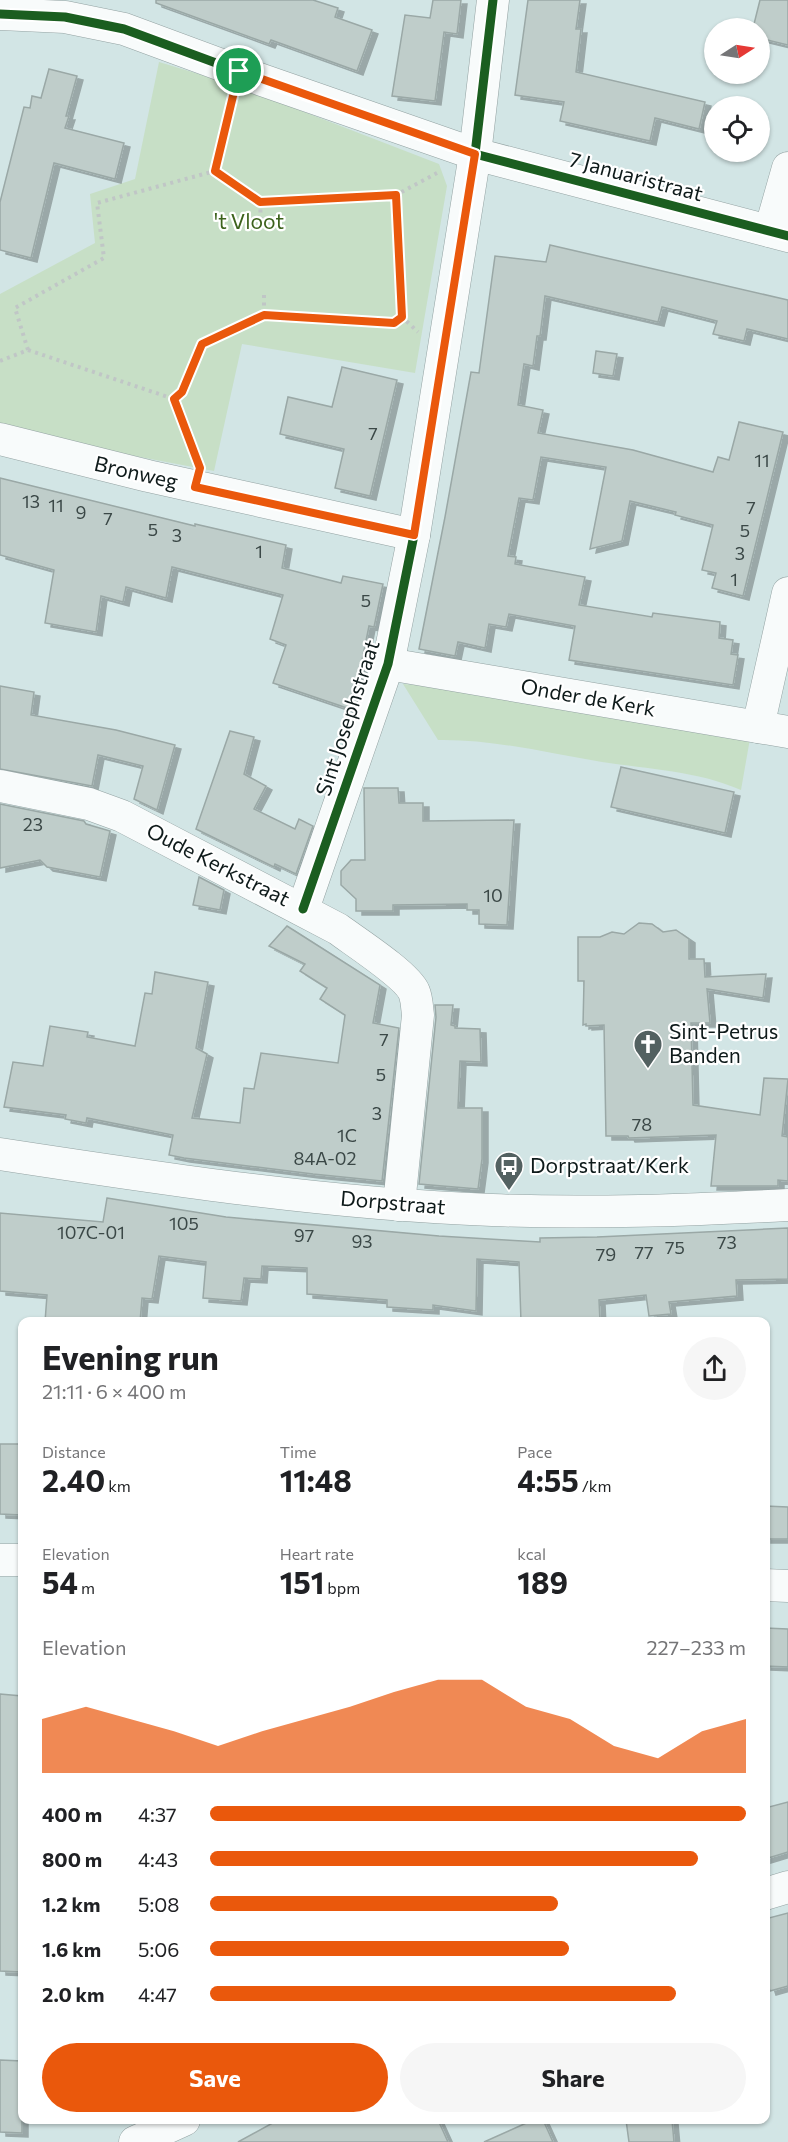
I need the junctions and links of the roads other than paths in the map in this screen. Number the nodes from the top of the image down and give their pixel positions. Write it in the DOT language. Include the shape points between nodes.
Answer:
graph roads {
  1 [pos="493,0"];
  2 [pos="0,14"];
  3 [pos="475,154"];
  4 [pos="788,168"];
  5 [pos="779,233"];
  6 [pos="0,440"];
  7 [pos="414,535"];
  8 [pos="788,593"];
  9 [pos="388,664"];
  10 [pos="773,729"];
  11 [pos="0,786"];
  12 [pos="303,909"];
  13 [pos="0,1154"];
  14 [pos="399,1205"];
  15 [pos="788,1205"];
  16 [pos="0,1560"];
  17 [pos="18,1560"];
  18 [pos="770,1585"];
  19 [pos="788,1586"];
  20 [pos="788,1887"];
  21 [pos="770,1892"];
  22 [pos="175,2124"];
  23 [pos="135,2142"];
  1 -- 3 [label="street, Sint Josephstraat"];
  2 -- 3 [label="street, 7 Januaristraat" via="65,17 124,29"];
  3 -- 5 [label="street, 7 Januaristraat"];
  3 -- 7 [label="street, Sint Josephstraat"];
  4 -- 5 [label="street"];
  6 -- 7 [label="street, Bronweg"];
  7 -- 9 [label="street, Sint Josephstraat"];
  8 -- 10 [label="street"];
  9 -- 10 [label="street, Onder de Kerk"];
  9 -- 12 [label="street, Sint Josephstraat"];
  11 -- 12 [label="street, Oude Kerkstraat" via="107,809"];
  12 -- 14 [label="street, Oude Kerkstraat" via="370,952 414,992 418,1015"];
  13 -- 14 [label="street, Dorpstraat" via="132,1174"];
  14 -- 15 [label="street, Dorpstraat" via="598,1212"];
  16 -- 17 [label="street"];
  18 -- 19 [label="street"];
  20 -- 21 [label="street"];
  22 -- 23 [label="street"];
}
